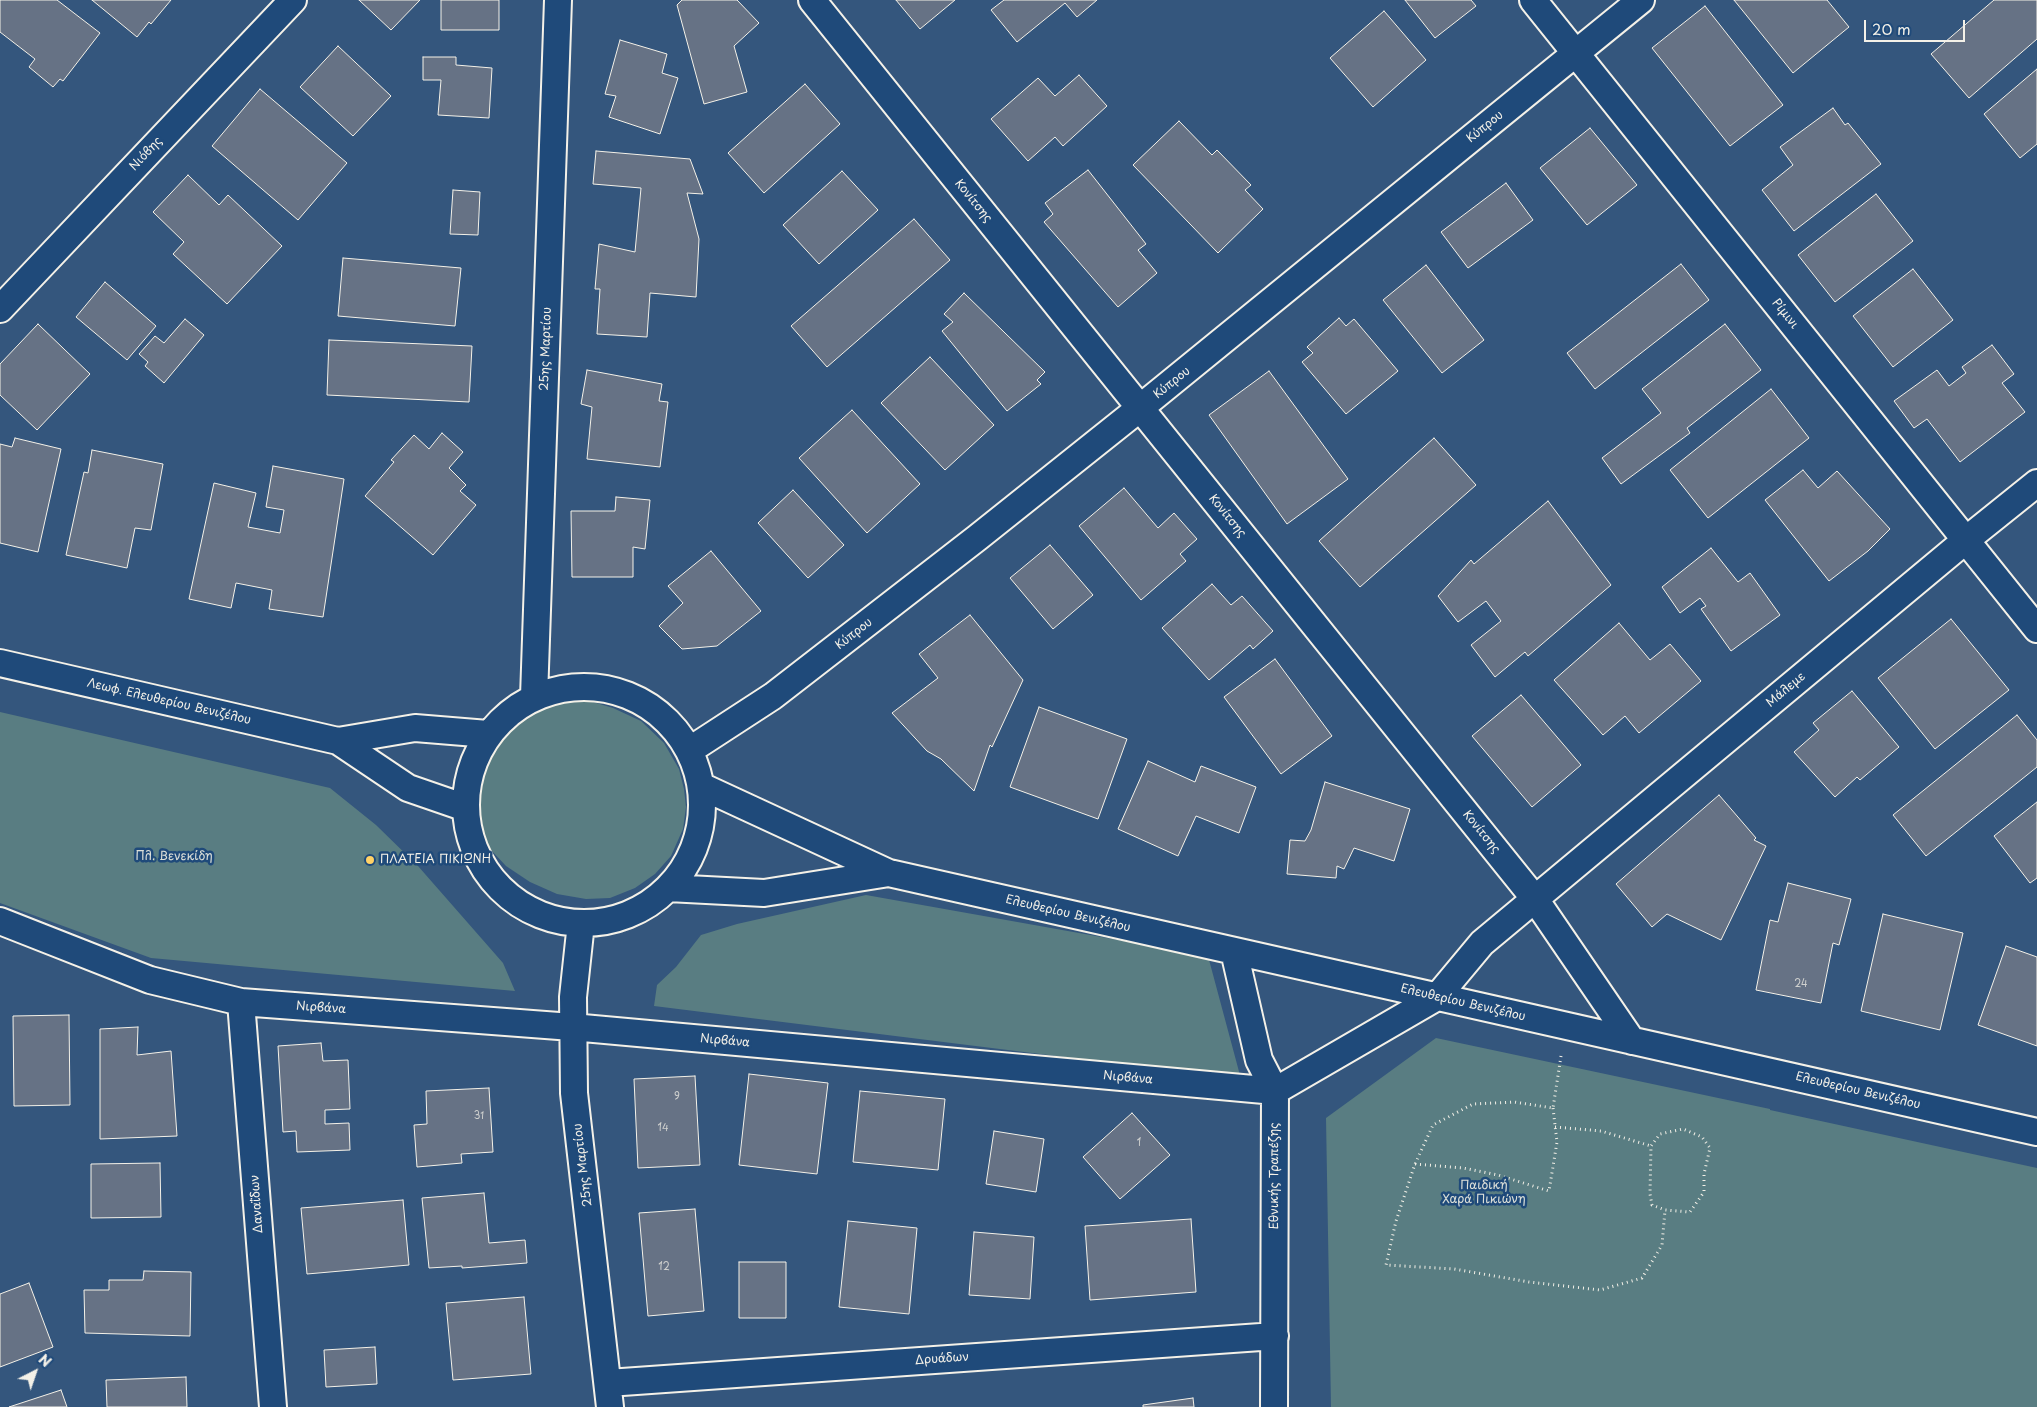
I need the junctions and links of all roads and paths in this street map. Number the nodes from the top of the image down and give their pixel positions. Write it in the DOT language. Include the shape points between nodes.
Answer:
graph roads {
  1 [pos="293,0"];
  2 [pos="558,0"];
  3 [pos="812,0"];
  4 [pos="1533,0"];
  5 [pos="1641,0"];
  6 [pos="1575,53"];
  7 [pos="0,309"];
  8 [pos="1140,408"];
  9 [pos="2037,483"];
  10 [pos="1966,540"];
  11 [pos="2037,628"];
  12 [pos="0,663"];
  13 [pos="534,697"];
  14 [pos="488,734"];
  15 [pos="338,741"];
  16 [pos="690,750"];
  17 [pos="701,786"];
  18 [pos="466,808"];
  19 [pos="889,873"];
  20 [pos="668,888"];
  21 [pos="1535,899"];
  22 [pos="0,921"];
  23 [pos="581,923"];
  24 [pos="1234,951"];
  25 [pos="1437,996"];
  26 [pos="241,1002"];
  27 [pos="1566,1026"];
  28 [pos="572,1027"];
  29 [pos="1632,1040"];
  30 [pos="1275,1091"];
  31 [pos="1553,1108"];
  32 [pos="1555,1127"];
  33 [pos="2037,1132"];
  34 [pos="1652,1146"];
  35 [pos="1414,1164"];
  36 [pos="1664,1210"];
  37 [pos="1275,1336"];
  38 [pos="609,1395"];
  39 [pos="273,1407"];
  40 [pos="1274,1407"];
  1 -- 7 [label="street, Νιόβης"];
  2 -- 13 [label="street, 25ης Μαρτίου"];
  3 -- 8 [label="street, Κονίτσης"];
  4 -- 6 [label="street, Ρίμινι"];
  5 -- 6 [label="street, Κύπρου"];
  6 -- 8 [label="street, Κύπρου"];
  6 -- 10 [label="street, Ρίμινι"];
  8 -- 16 [label="street, Κύπρου" via="773,696"];
  8 -- 21 [label="street, Κονίτσης"];
  9 -- 10 [label="street, Μάλεμε"];
  10 -- 11 [label="street, Ρίμινι"];
  10 -- 21 [label="street, Μάλεμε"];
  12 -- 15 [label="street, Λεωφ. Ελευθερίου Βενιζέλου"];
  13 -- 14 [label="street" via="509,712"];
  13 -- 16 [label="street" via="564,688 596,687 626,694 654,709"];
  14 -- 15 [label="street" via="415,728"];
  14 -- 18 [label="street" via="471,769"];
  15 -- 18 [label="street" via="408,788"];
  16 -- 17 [label="street"];
  17 -- 19 [label="street, Ελευθερίου Βενιζέλου"];
  17 -- 20 [label="street" via="702,814 697,841 685,866"];
  18 -- 23 [label="street" via="469,833 492,878 532,910 555,919"];
  19 -- 20 [label="street, Ελευθερίου Βενιζέλου" via="764,893"];
  19 -- 24 [label="street, Ελευθερίου Βενιζέλου"];
  20 -- 23 [label="street" via="642,908 613,919"];
  21 -- 25 [label="street, Μάλεμε" via="1482,943"];
  21 -- 29 [label="street, Κονίτσης"];
  22 -- 26 [label="street, Νιρβάνα" via="150,980"];
  23 -- 28 [label="street, 25ης Μαρτίου"];
  24 -- 25 [label="street, Ελευθερίου Βενιζέλου"];
  24 -- 30 [label="street, Εθνικής Τραπέζης" via="1260,1060"];
  25 -- 27 [label="street, Ελευθερίου Βενιζέλου"];
  25 -- 30 [label="street"];
  26 -- 28 [label="street, Νιρβάνα"];
  26 -- 39 [label="street, Δαναΐδων"];
  27 -- 29 [label="street, Ελευθερίου Βενιζέλου"];
  27 -- 31 [label="path"];
  28 -- 30 [label="street, Νιρβάνα"];
  28 -- 38 [label="street, 25ης Μαρτίου" via="574,1092"];
  29 -- 33 [label="street, Ελευθερίου Βενιζέλου"];
  30 -- 37 [label="street, Εθνικής Τραπέζης"];
  31 -- 32 [label="path"];
  31 -- 35 [label="path" via="1514,1102 1473,1104 1433,1125"];
  32 -- 34 [label="path" via="1601,1131"];
  32 -- 35 [label="path" via="1557,1142 1549,1191 1463,1168"];
  34 -- 36 [label="path" via="1652,1205"];
  34 -- 36 [label="path" via="1660,1134 1683,1128 1702,1137 1710,1148 1704,1192 1690,1212"];
  35 -- 36 [label="path" via="1386,1265 1454,1269 1600,1290 1642,1278 1662,1245"];
  37 -- 38 [label="street, Δρυάδων"];
  37 -- 40 [label="street, Εθνικής Τραπέζης"];
}
